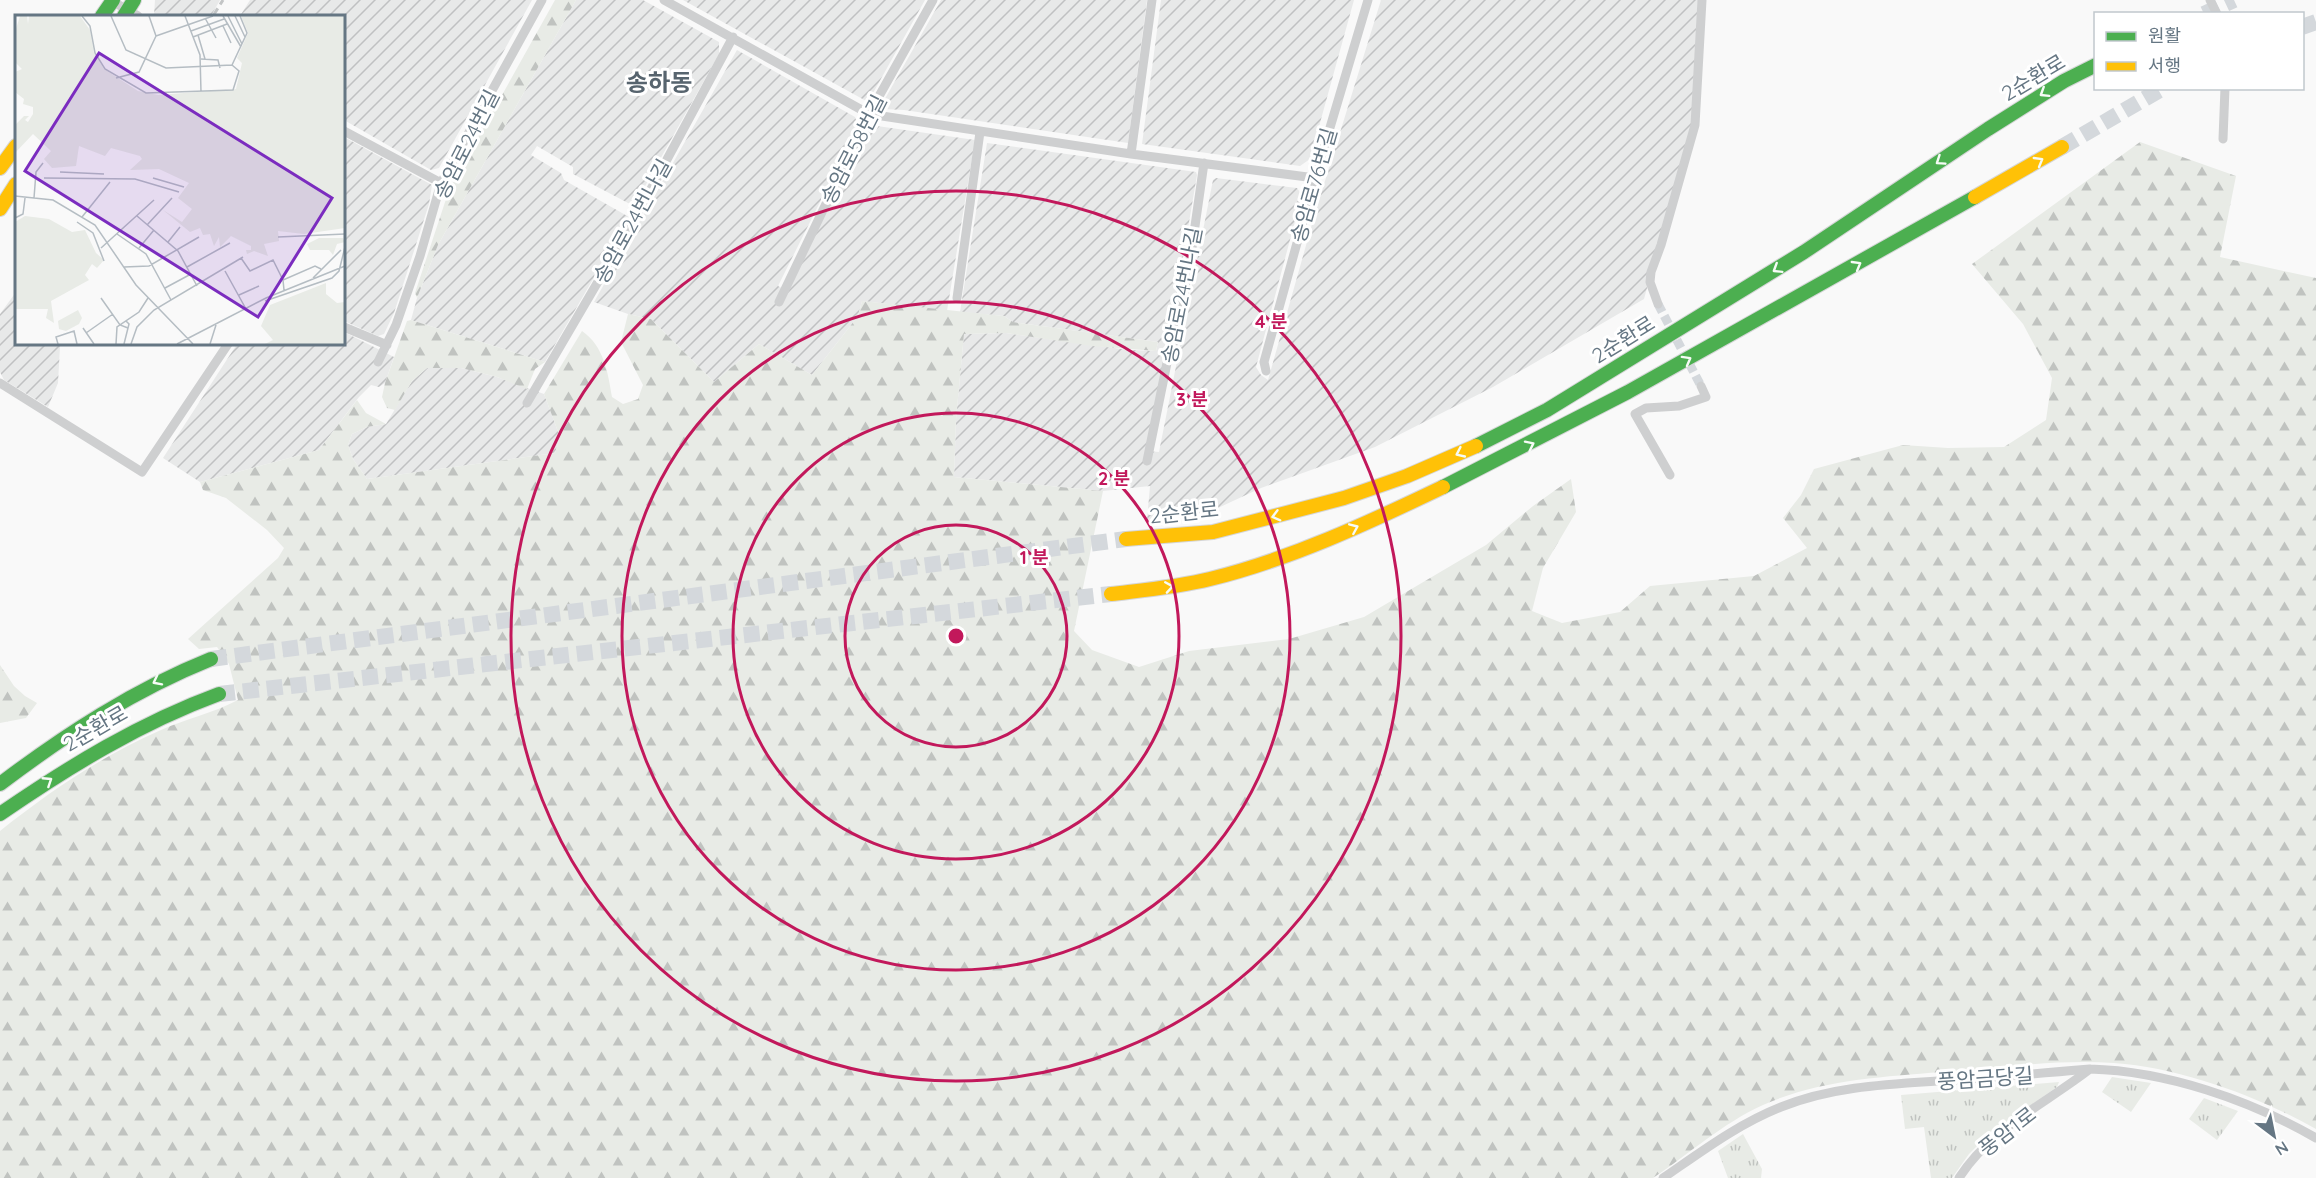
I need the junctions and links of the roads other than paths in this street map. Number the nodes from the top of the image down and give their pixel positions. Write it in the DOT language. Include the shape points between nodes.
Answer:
graph roads {
  1 [pos="542,0"];
  2 [pos="933,0"];
  3 [pos="1152,0"];
  4 [pos="1368,0"];
  5 [pos="1702,0"];
  6 [pos="113,1"];
  7 [pos="669,1"];
  8 [pos="131,11"];
  9 [pos="103,15"];
  10 [pos="733,37"];
  11 [pos="2094,66"];
  12 [pos="2224,90"];
  13 [pos="869,114"];
  14 [pos="345,132"];
  15 [pos="980,132"];
  16 [pos="2223,139"];
  17 [pos="15,147"];
  18 [pos="2062,147"];
  19 [pos="1131,154"];
  20 [pos="1204,164"];
  21 [pos="0,169"];
  22 [pos="1314,178"];
  23 [pos="441,183"];
  24 [pos="15,186"];
  25 [pos="0,209"];
  26 [pos="957,298"];
  27 [pos="779,302"];
  28 [pos="1659,304"];
  29 [pos="345,327"];
  30 [pos="227,345"];
  31 [pos="387,345"];
  32 [pos="378,362"];
  33 [pos="1266,371"];
  34 [pos="0,383"];
  35 [pos="1701,386"];
  36 [pos="527,403"];
  37 [pos="1147,461"];
  38 [pos="1670,476"];
  39 [pos="1126,539"];
  40 [pos="1111,594"];
  41 [pos="211,659"];
  42 [pos="219,694"];
  43 [pos="0,784"];
  44 [pos="0,814"];
  45 [pos="2090,1069"];
  46 [pos="2316,1138"];
  47 [pos="1663,1178"];
  48 [pos="1959,1178"];
  1 -- 23 [label="street, 송암로24번길"];
  2 -- 13 [label="street, 송암로58번길"];
  3 -- 19 [label="street"];
  4 -- 22 [label="street, 송암로76번길"];
  5 -- 28 [label="street" via="1695,125 1651,272 1650,282"];
  6 -- 8 [label="street"];
  6 -- 9 [label="main road"];
  7 -- 10 [label="street"];
  10 -- 13 [label="street"];
  10 -- 36 [label="street, 송암로24번나길" via="637,216"];
  11 -- 39 [label="main road, 2순환로, one-way" via="2017,111 1774,271 1498,436 1407,476 1344,498 1213,532"];
  12 -- 16 [label="street"];
  13 -- 15 [label="street"];
  13 -- 27 [label="street, 송암로58번길"];
  14 -- 23 [label="street"];
  15 -- 19 [label="street"];
  15 -- 26 [label="street"];
  17 -- 21 [label="main road"];
  40 -- 18 [label="main road, one-way" via="1172,587 1232,573 1402,507 1550,436"];
  19 -- 20 [label="street"];
  20 -- 22 [label="street"];
  20 -- 37 [label="street, 송암로24번나길" via="1177,328"];
  22 -- 33 [label="street, 송암로76번길" via="1264,362"];
  23 -- 31 [label="street, 송암로24번길" via="420,256"];
  24 -- 25 [label="main road"];
  29 -- 31 [label="street"];
  30 -- 34 [label="street" via="142,472"];
  31 -- 32 [label="street, 송암로24번길"];
  35 -- 38 [label="street" via="1706,397 1679,406 1647,408 1635,414"];
  41 -- 43 [label="main road, 2순환로, one-way" via="121,701"];
  44 -- 42 [label="main road, 2순환로, one-way" via="128,732"];
  45 -- 46 [label="street, 풍암금당길" via="2148,1074 2205,1089"];
  45 -- 47 [label="street, 풍암금당길" via="1879,1085 1803,1099 1737,1129"];
  45 -- 48 [label="street, 풍암1로" via="1993,1138 1972,1158"];
}
